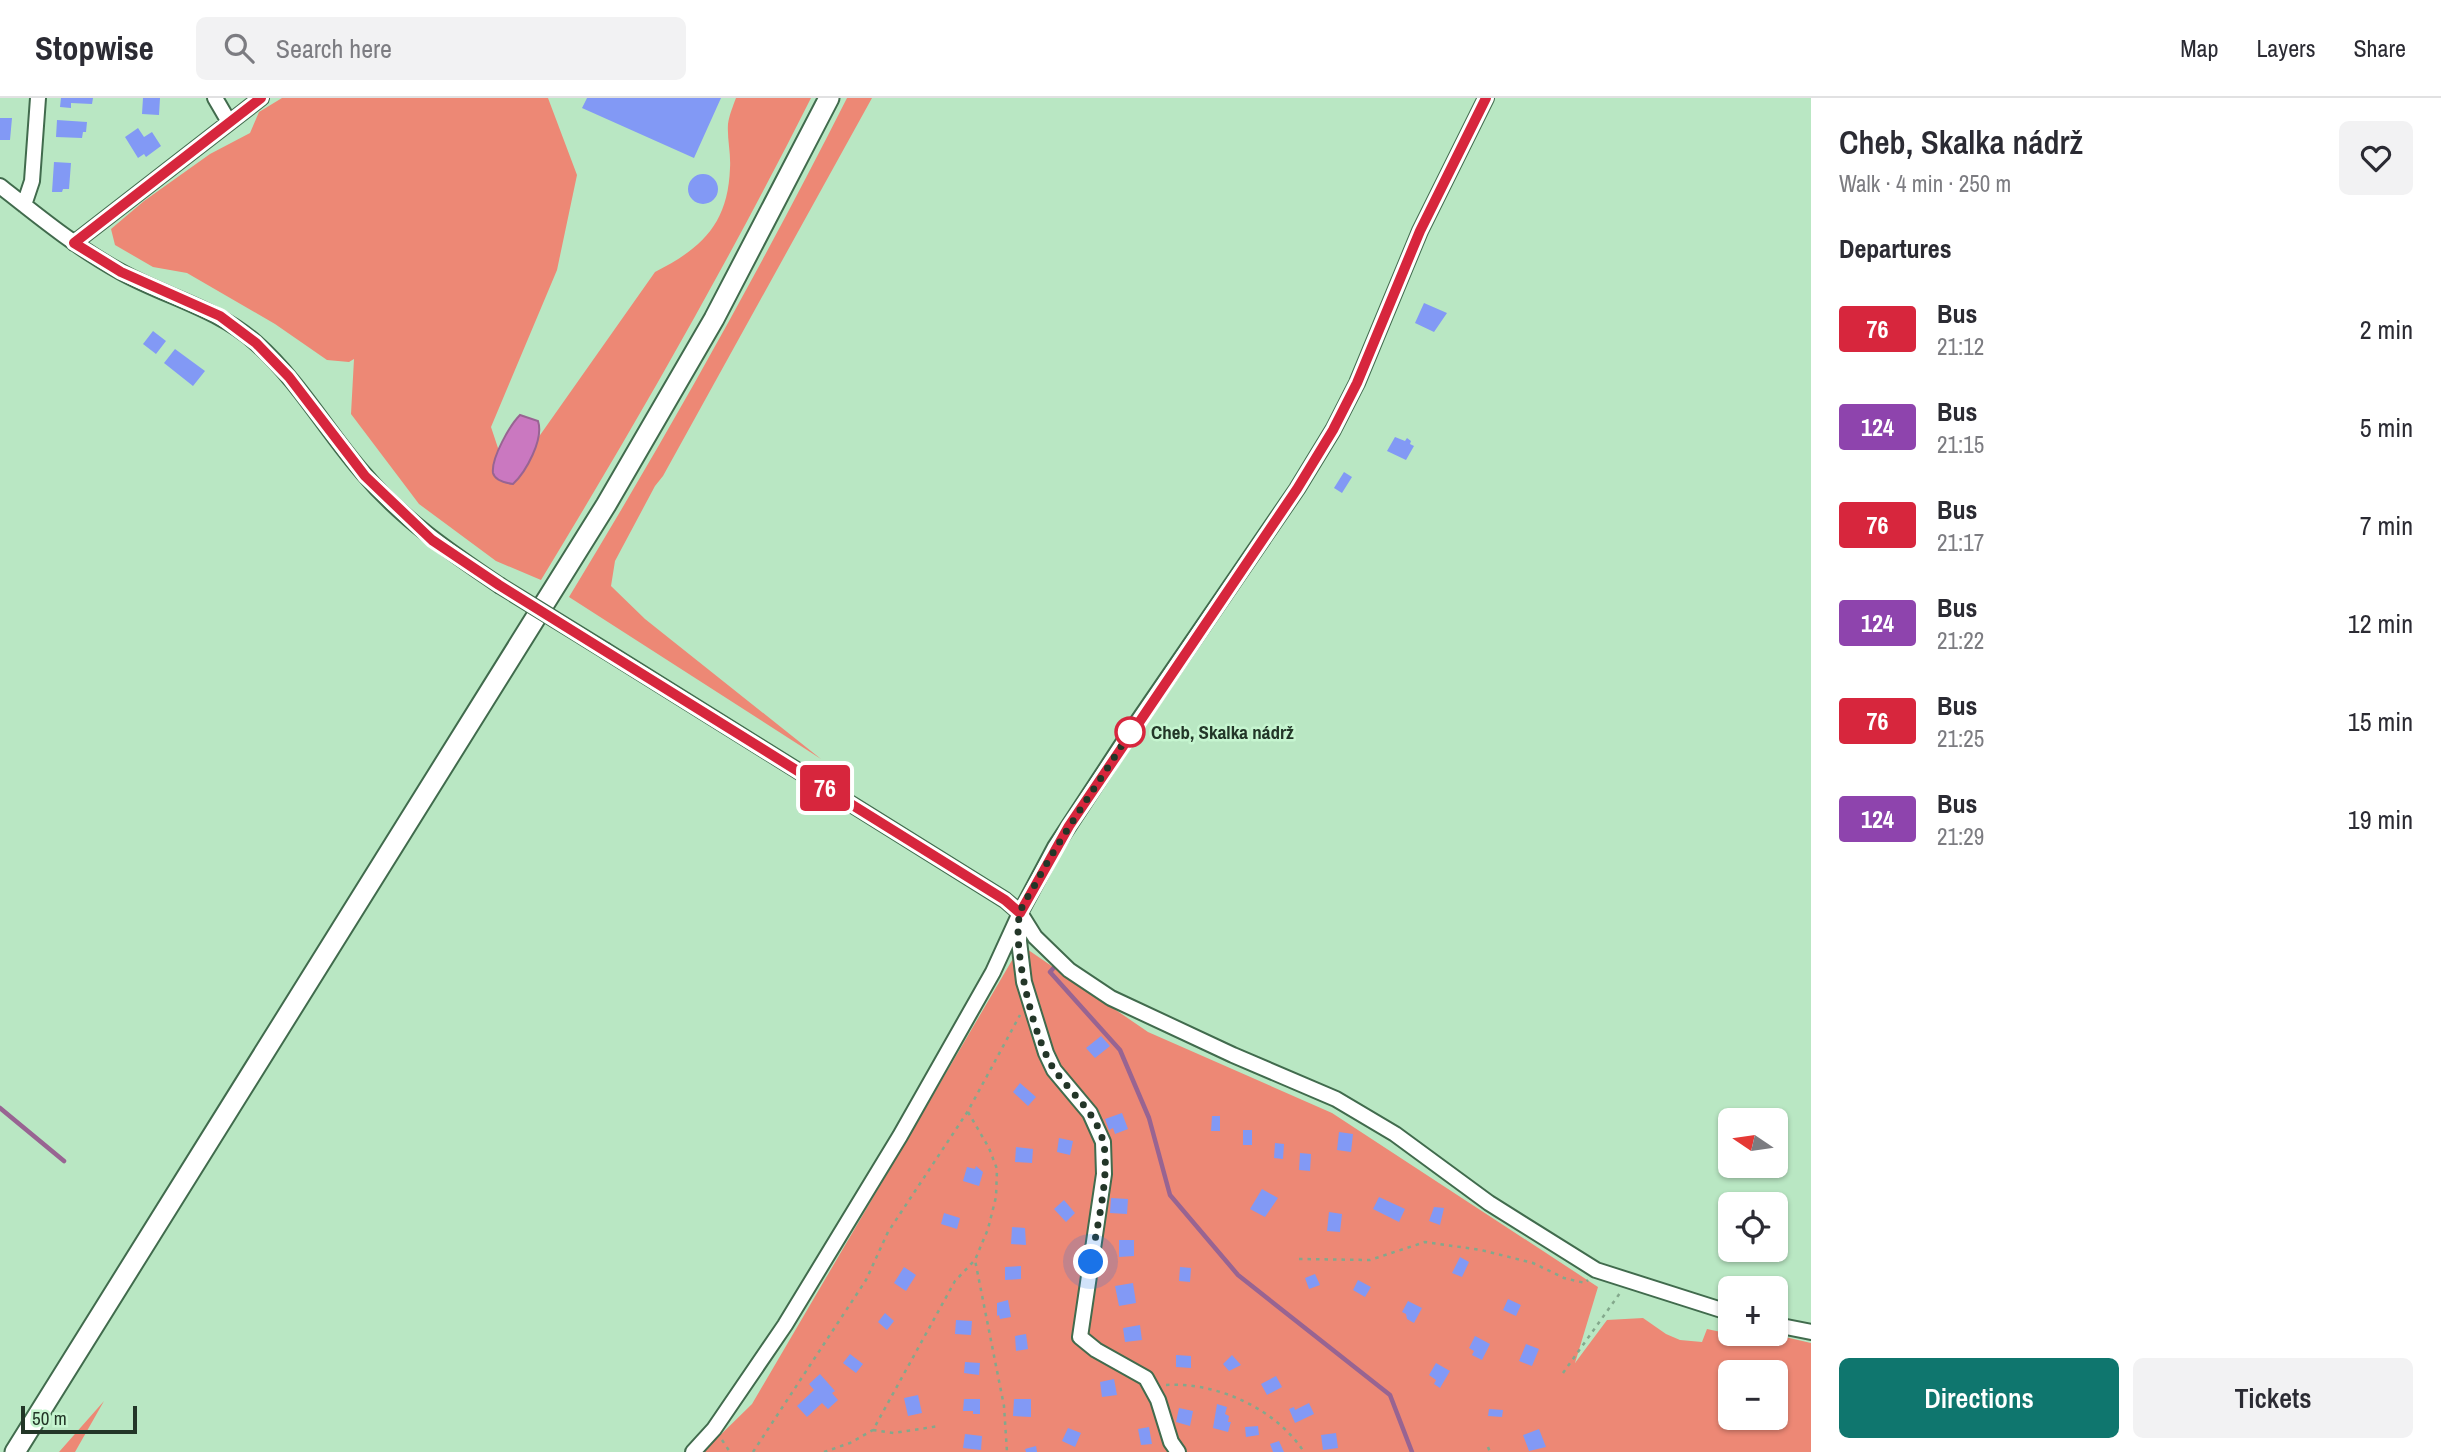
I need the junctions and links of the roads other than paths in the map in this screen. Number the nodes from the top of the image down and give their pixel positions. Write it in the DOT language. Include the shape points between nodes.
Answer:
graph roads {
  1 [pos="38,98"];
  2 [pos="215,98"];
  3 [pos="261,98"];
  4 [pos="829,98"];
  5 [pos="1486,98"];
  6 [pos="229,122"];
  7 [pos="0,186"];
  8 [pos="24,205"];
  9 [pos="74,243"];
  10 [pos="1020,913"];
  11 [pos="1718,1309"];
  12 [pos="1788,1327"];
  13 [pos="1811,1332"];
  14 [pos="15,1452"];
  15 [pos="693,1452"];
  16 [pos="1178,1452"];
  1 -- 8 [label="street" via="32,181"];
  2 -- 6 [label="street"];
  3 -- 6 [label="street"];
  4 -- 14 [label="main road" via="713,319 592,529"];
  5 -- 10 [label="street" via="1420,231 1333,430 1069,826"];
  6 -- 9 [label="street"];
  7 -- 8 [label="street"];
  8 -- 9 [label="street"];
  9 -- 10 [label="street, bridge" via="121,272 220,316 256,343 289,377 365,476 432,540"];
  10 -- 11 [label="street" via="1035,937 1069,970 1111,998 1336,1099 1596,1270"];
  10 -- 15 [label="street" via="993,972 893,1147 785,1325"];
  10 -- 16 [label="street" via="1019,941 1028,1000 1046,1053 1054,1070 1090,1113 1103,1142 1104,1174 1080,1337 1146,1378"];
  12 -- 13 [label="street"];
}
